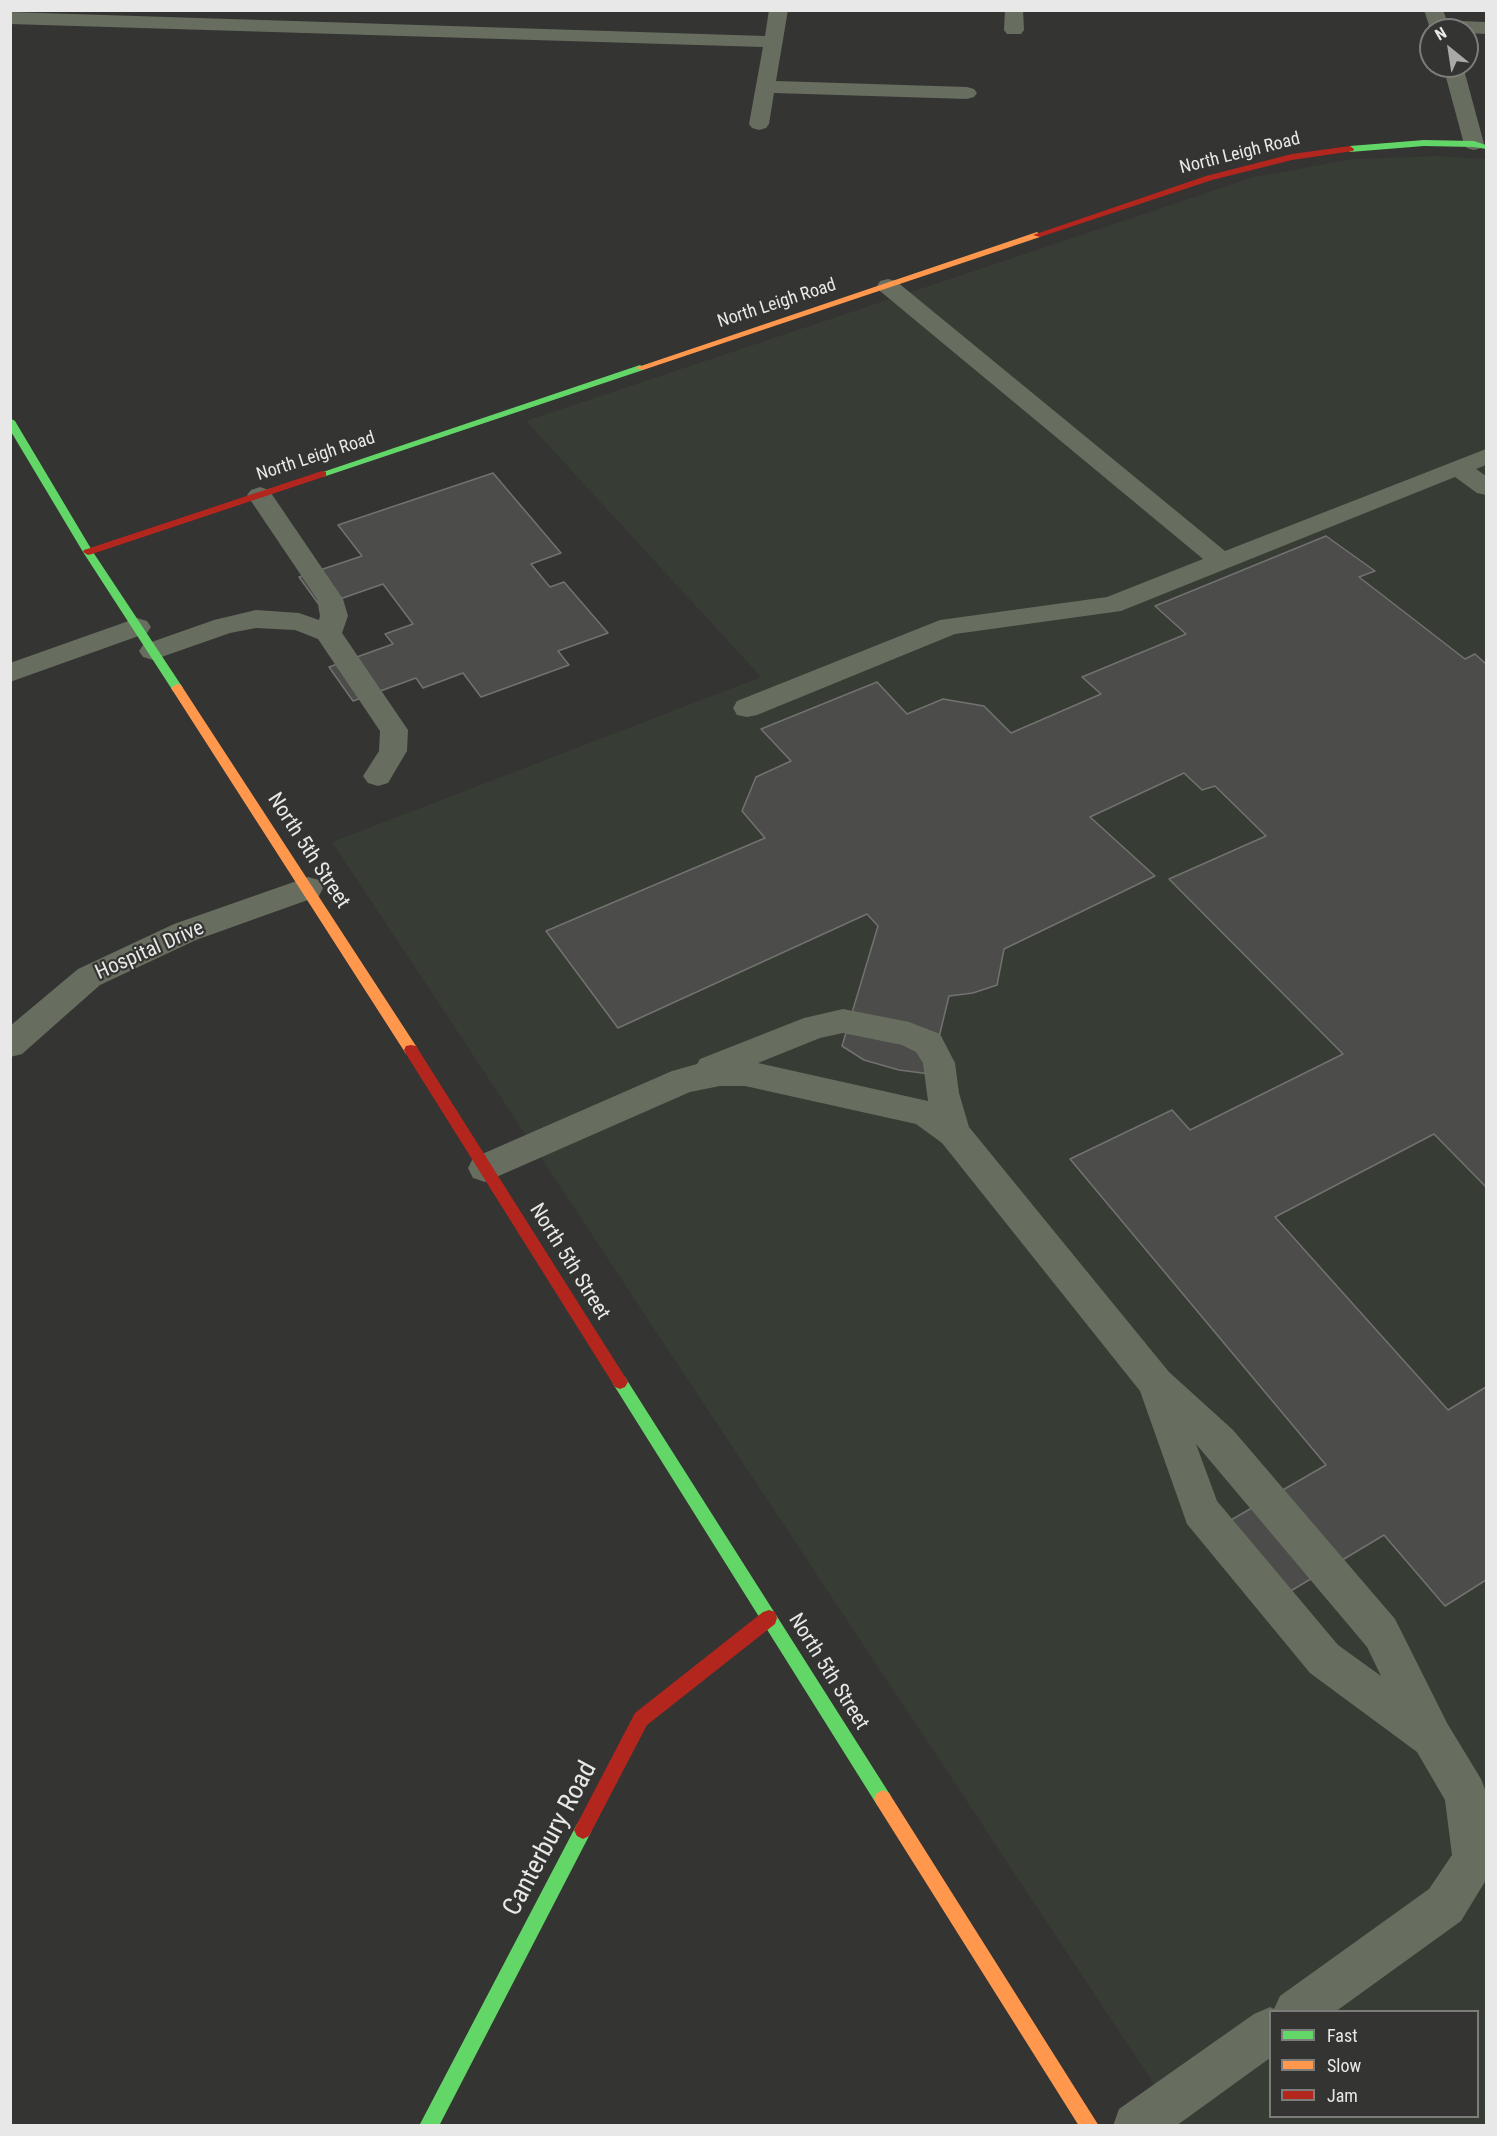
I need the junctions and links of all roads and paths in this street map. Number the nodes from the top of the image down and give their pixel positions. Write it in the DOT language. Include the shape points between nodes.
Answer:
graph roads {
  1 [pos="411,10"];
  2 [pos="779,10"];
  3 [pos="1014,10"];
  4 [pos="26,16"];
  5 [pos="1014,30"];
  6 [pos="402,31"];
  7 [pos="10,40"];
  8 [pos="774,42"];
  9 [pos="1457,78"];
  10 [pos="766,87"];
  11 [pos="967,93"];
  12 [pos="759,124"];
  13 [pos="1480,145"];
  14 [pos="888,286"];
  15 [pos="10,421"];
  16 [pos="1486,456"];
  17 [pos="1459,468"];
  18 [pos="1486,488"];
  19 [pos="260,495"];
  20 [pos="88,552"];
  21 [pos="1221,561"];
  22 [pos="137,627"];
  23 [pos="328,633"];
  24 [pos="153,651"];
  25 [pos="10,672"];
  26 [pos="747,708"];
  27 [pos="378,776"];
  28 [pos="308,888"];
  29 [pos="16,1033"];
  30 [pos="667,1087"];
  31 [pos="954,1132"];
  32 [pos="485,1168"];
  33 [pos="1156,1384"];
  34 [pos="769,1618"];
  35 [pos="1432,1738"];
  36 [pos="1302,2007"];
  37 [pos="1269,2031"];
  38 [pos="428,2126"];
  39 [pos="1090,2126"];
  40 [pos="1136,2126"];
  1 -- 6 [label="street"];
  2 -- 8 [label="street"];
  3 -- 5 [label="street"];
  4 -- 6 [label="street"];
  4 -- 7 [label="street"];
  6 -- 8 [label="street"];
  8 -- 10 [label="street"];
  9 -- 13 [label="street"];
  10 -- 11 [label="street"];
  10 -- 12 [label="street"];
  13 -- 14 [label="street, North Leigh Road" via="1424,143 1292,157 1209,178"];
  14 -- 19 [label="street, North Leigh Road"];
  14 -- 21 [label="street"];
  15 -- 20 [label="street, North 5th Street"];
  16 -- 17 [label="street"];
  17 -- 18 [label="street"];
  17 -- 21 [label="street"];
  19 -- 20 [label="street, North Leigh Road"];
  19 -- 23 [label="street" via="330,598 334,616"];
  20 -- 22 [label="street, North 5th Street"];
  21 -- 26 [label="street" via="1113,604 950,626"];
  22 -- 24 [label="street, North 5th Street"];
  22 -- 25 [label="street"];
  23 -- 24 [label="street" via="299,621 256,619"];
  23 -- 27 [label="street" via="394,730 393,752"];
  24 -- 28 [label="street, North 5th Street"];
  28 -- 29 [label="street, Hospital Drive" via="185,932 89,977"];
  28 -- 32 [label="street, North 5th Street"];
  30 -- 31 [label="street" via="720,1073 745,1073 926,1113"];
  30 -- 31 [label="street" via="843,1021 909,1034 928,1043 939,1063 942,1093"];
  30 -- 32 [label="street"];
  31 -- 33 [label="street"];
  32 -- 34 [label="street, North 5th Street"];
  33 -- 35 [label="street" via="1220,1442 1381,1633"];
  33 -- 35 [label="street" via="1201,1511 1324,1659"];
  34 -- 38 [label="street, Canterbury Road" via="641,1719"];
  34 -- 39 [label="street, North 5th Street"];
  35 -- 36 [label="street" via="1466,1794 1474,1860 1445,1905"];
  37 -- 40 [label="street"];
}
